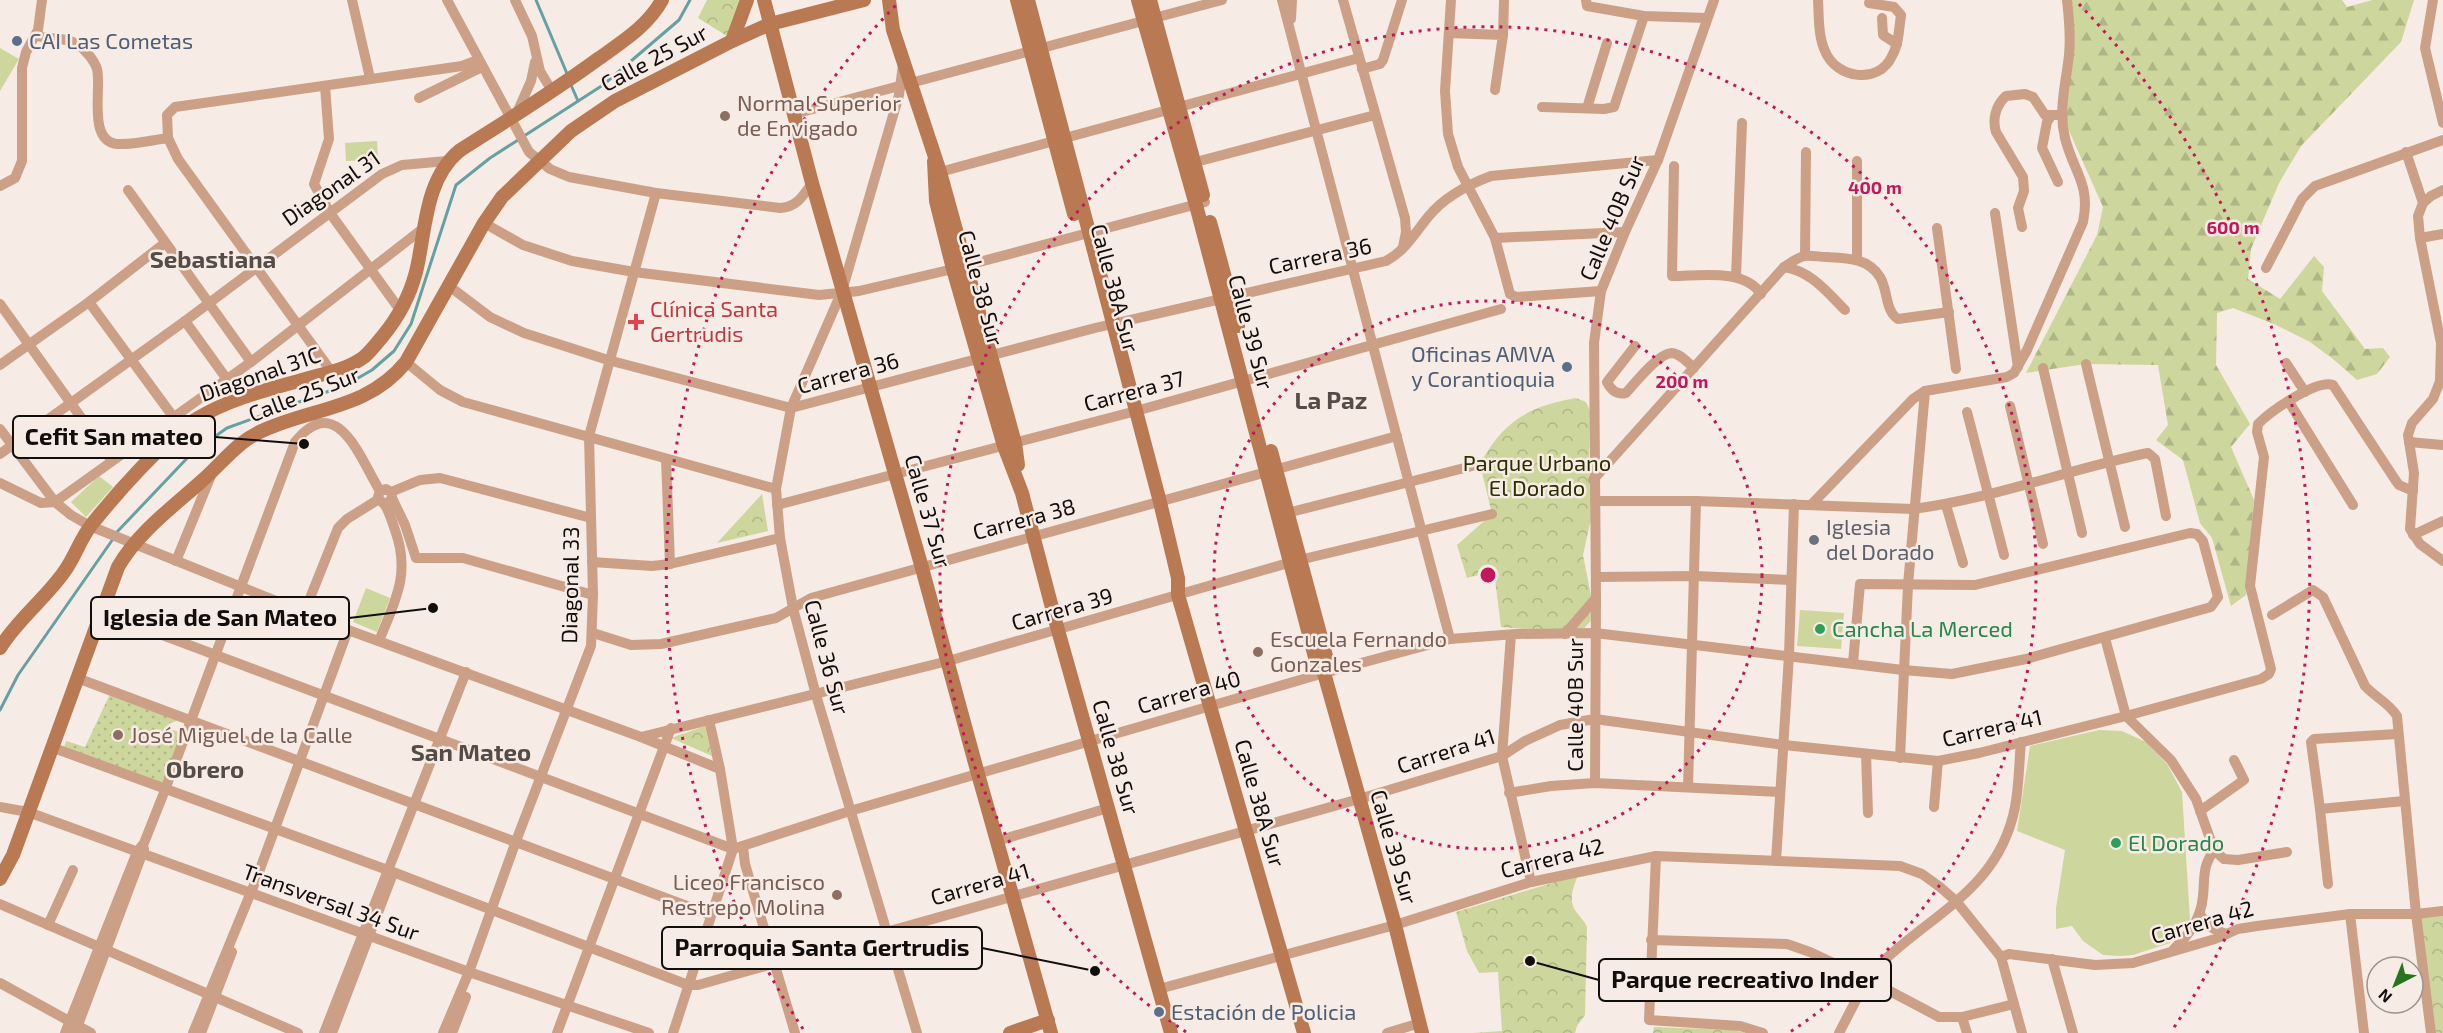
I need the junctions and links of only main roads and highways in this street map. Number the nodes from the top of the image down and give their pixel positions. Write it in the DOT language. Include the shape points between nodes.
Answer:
graph roads {
  1 [pos="662,0"];
  2 [pos="747,0"];
  3 [pos="764,0"];
  4 [pos="864,0"];
  5 [pos="889,0"];
  6 [pos="1017,0"];
  7 [pos="1028,0"];
  8 [pos="1138,0"];
  9 [pos="1150,0"];
  10 [pos="1149,19"];
  11 [pos="770,24"];
  12 [pos="732,40"];
  13 [pos="1036,48"];
  14 [pos="1271,471"];
  15 [pos="1295,561"];
  16 [pos="0,648"];
  17 [pos="0,879"];
  18 [pos="1049,1027"];
  19 [pos="1421,1028"];
  20 [pos="1010,1033"];
  21 [pos="1171,1033"];
  22 [pos="1304,1033"];
  1 -- 16 [label="main road, Diagonal 31C" via="646,23 447,161 431,195 416,273 400,310 364,357 332,372 242,398 182,429 90,526 64,572"];
  2 -- 12 [label="main road"];
  3 -- 11 [label="main road, Calle 37 Sur"];
  4 -- 11 [label="main road, Calle 25 Sur"];
  5 -- 21 [label="main road, Calle 38 Sur" via="906,85 937,166 936,201 1010,445"];
  6 -- 13 [label="main road, Calle 38A Sur"];
  7 -- 13 [label="main road, Calle 38A Sur"];
  8 -- 10 [label="main road, Calle 39 Sur"];
  9 -- 10 [label="main road, Calle 39 Sur"];
  10 -- 14 [label="main road, Calle 39 Sur"];
  11 -- 12 [label="main road, Calle 25 Sur"];
  11 -- 18 [label="main road, Calle 37 Sur"];
  12 -- 17 [label="main road, Calle 25 Sur" via="592,116 533,156 484,224 394,377 335,408 302,416 247,438 134,544 118,567 13,855"];
  13 -- 22 [label="main road, Calle 38A Sur" via="1155,504 1178,578 1177,590"];
  14 -- 15 [label="main road, Calle 39 Sur"];
  14 -- 15 [label="main road, Calle 39 Sur" via="1287,513"];
  15 -- 19 [label="main road, Calle 39 Sur" via="1326,656 1324,673"];
  18 -- 20 [label="main road"];
}
